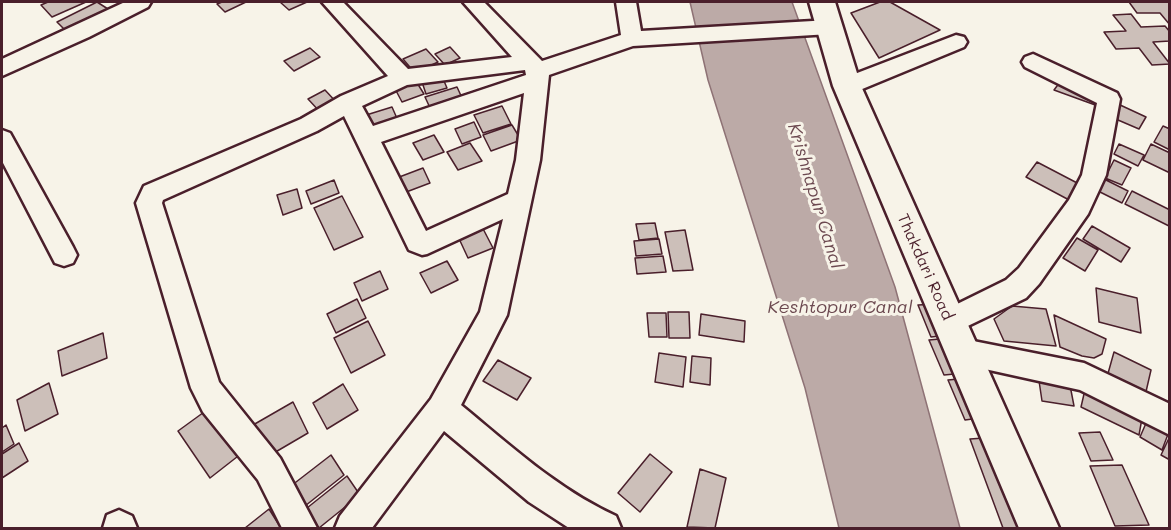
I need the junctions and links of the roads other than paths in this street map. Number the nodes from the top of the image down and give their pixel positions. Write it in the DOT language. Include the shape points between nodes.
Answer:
graph roads {
  1 [pos="141,2"];
  2 [pos="332,2"];
  3 [pos="473,2"];
  4 [pos="626,2"];
  5 [pos="820,19"];
  6 [pos="632,39"];
  7 [pos="956,42"];
  8 [pos="1033,62"];
  9 [pos="2,69"];
  10 [pos="536,71"];
  11 [pos="403,78"];
  12 [pos="847,86"];
  13 [pos="349,102"];
  14 [pos="367,137"];
  15 [pos="2,139"];
  16 [pos="519,200"];
  17 [pos="64,255"];
  18 [pos="949,322"];
  19 [pos="963,352"];
  20 [pos="442,409"];
  21 [pos="1170,420"];
  22 [pos="300,528"];
  23 [pos="352,528"];
  24 [pos="604,528"];
  25 [pos="1039,528"];
  1 -- 9 [label="street"];
  2 -- 11 [label="street"];
  3 -- 10 [label="street"];
  4 -- 6 [label="street"];
  5 -- 6 [label="street"];
  5 -- 12 [label="street, Thakdari Road"];
  6 -- 10 [label="street"];
  7 -- 12 [label="street"];
  8 -- 18 [label="street" via="1108,99 1094,175 1079,207 1029,276 1016,289"];
  10 -- 11 [label="street"];
  10 -- 14 [label="street"];
  10 -- 16 [label="street" via="528,160"];
  11 -- 13 [label="street"];
  12 -- 18 [label="street, Thakdari Road"];
  13 -- 14 [label="street"];
  13 -- 22 [label="street" via="309,125 153,193 149,203 206,387 269,469"];
  14 -- 16 [label="street" via="422,244"];
  15 -- 17 [label="street"];
  16 -- 20 [label="street" via="493,315"];
  18 -- 19 [label="street, Thakdari Road"];
  19 -- 21 [label="street" via="1084,377"];
  19 -- 25 [label="street, Thakdari Road"];
  20 -- 23 [label="street"];
  20 -- 24 [label="street" via="539,489"];
}
